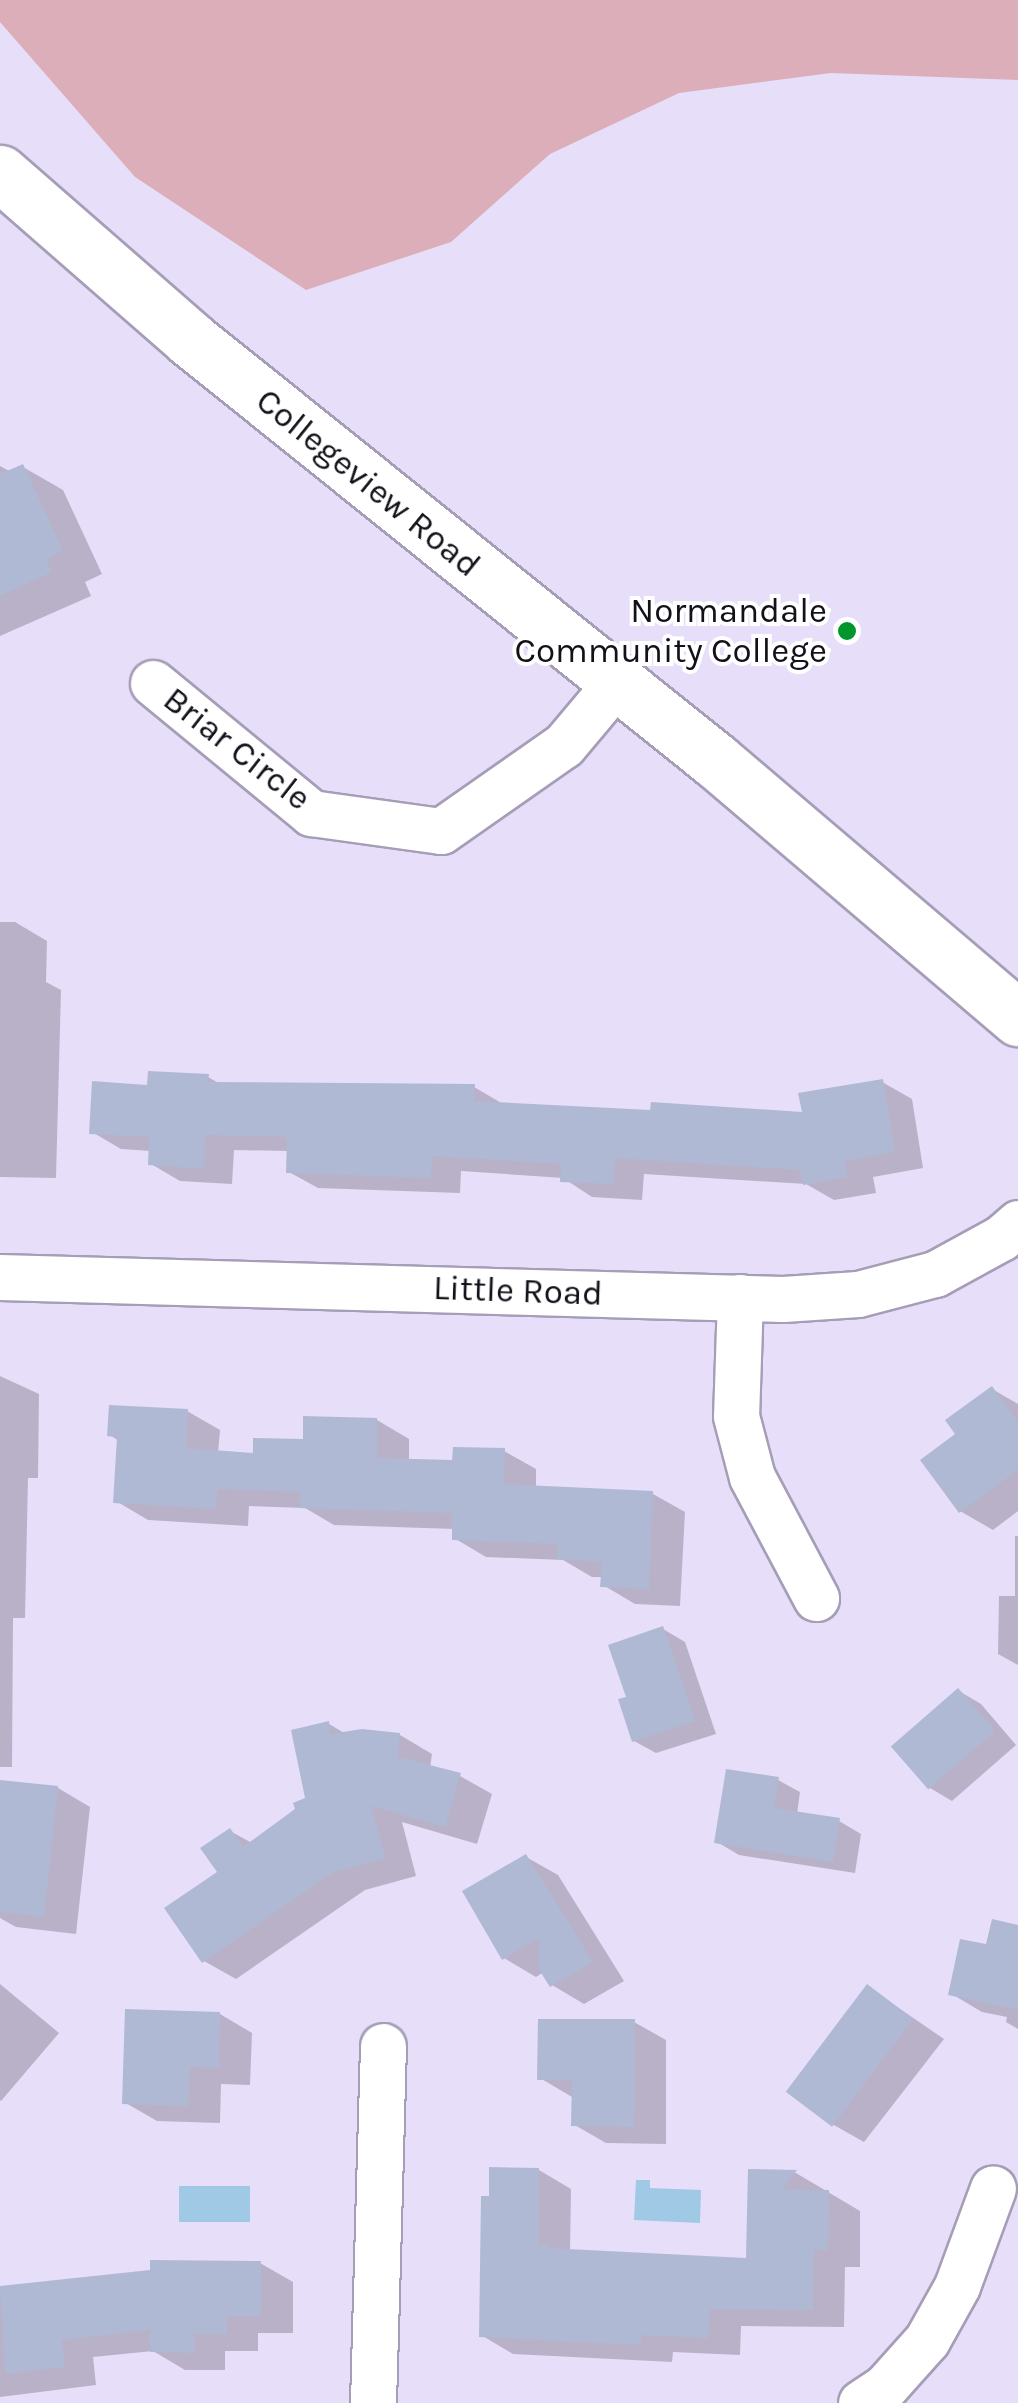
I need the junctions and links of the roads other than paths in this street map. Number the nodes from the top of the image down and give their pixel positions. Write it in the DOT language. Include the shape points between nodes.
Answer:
graph roads {
  1 [pos="0,173"];
  2 [pos="152,682"];
  3 [pos="616,683"];
  4 [pos="1018,1018"];
  5 [pos="1018,1223"];
  6 [pos="0,1278"];
  7 [pos="740,1298"];
  8 [pos="816,1598"];
  9 [pos="383,2046"];
  10 [pos="993,2188"];
  11 [pos="373,2403"];
  12 [pos="860,2403"];
  1 -- 3 [label="street, Collegeview Road" via="205,351"];
  2 -- 3 [label="street, Briar Circle" via="311,813 441,831 564,745"];
  3 -- 4 [label="street, Collegeview Road"];
  5 -- 7 [label="street, Little Road" via="935,1274 858,1294"];
  6 -- 7 [label="street, Little Road"];
  7 -- 8 [label="street" via="736,1416 752,1478"];
  9 -- 11 [label="street"];
  10 -- 12 [label="street" via="957,2286 926,2340 885,2387"];
}
